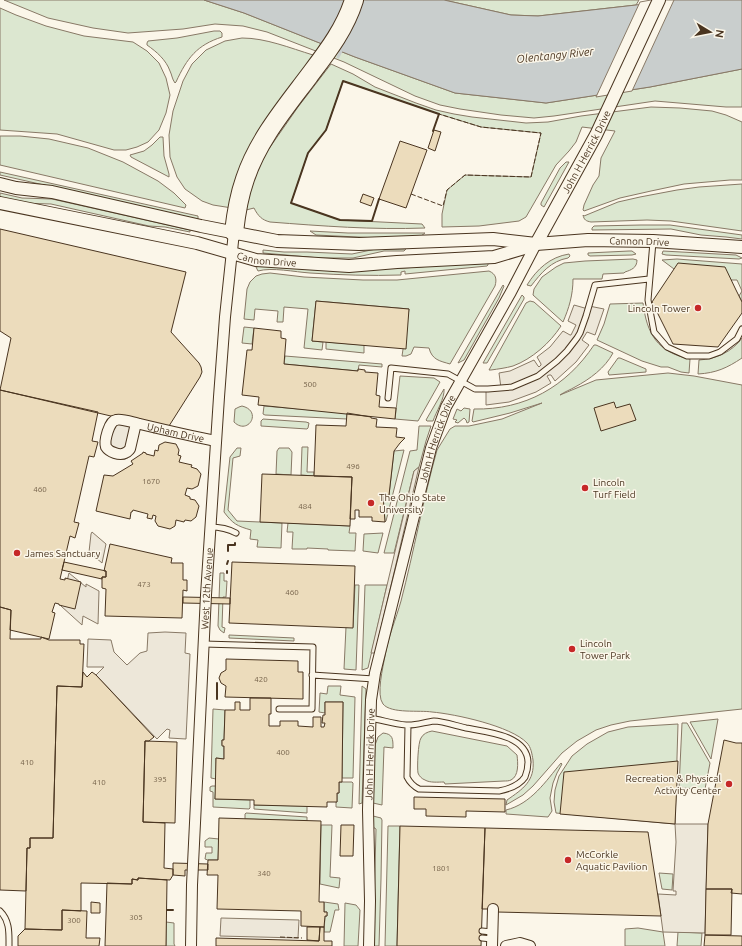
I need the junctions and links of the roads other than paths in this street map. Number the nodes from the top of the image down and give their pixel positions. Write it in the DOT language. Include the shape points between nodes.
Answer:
graph roads {
  1 [pos="354,0"];
  2 [pos="659,0"];
  3 [pos="0,184"];
  4 [pos="0,203"];
  5 [pos="234,232"];
  6 [pos="653,241"];
  7 [pos="536,244"];
  8 [pos="742,247"];
  9 [pos="232,253"];
  10 [pos="649,280"];
  11 [pos="742,329"];
  12 [pos="461,382"];
  13 [pos="388,398"];
  14 [pos="136,423"];
  15 [pos="216,442"];
  16 [pos="210,527"];
  17 [pos="236,533"];
  18 [pos="204,644"];
  19 [pos="312,675"];
  20 [pos="374,679"];
  21 [pos="279,709"];
  22 [pos="370,718"];
  23 [pos="408,725"];
  24 [pos="493,909"];
  25 [pos="0,910"];
  26 [pos="482,931"];
  27 [pos="482,938"];
  28 [pos="492,939"];
  29 [pos="9,946"];
  30 [pos="191,946"];
  31 [pos="368,946"];
  32 [pos="506,946"];
  33 [pos="530,946"];
  1 -- 5 [label="highway" via="337,37 275,122 254,156 241,191"];
  2 -- 7 [label="street, John H Herrick Drive" via="596,134"];
  3 -- 5 [label="street, Cannon Drive" via="52,192"];
  4 -- 9 [label="street, Cannon Drive" via="197,243"];
  5 -- 7 [label="street, Cannon Drive" via="277,241 351,244 493,239"];
  5 -- 9 [label="street, West 12th Avenue"];
  6 -- 7 [label="street, Cannon Drive" via="588,240"];
  6 -- 8 [label="street, Cannon Drive"];
  6 -- 10 [label="lane"];
  7 -- 9 [label="street, Cannon Drive" via="494,257 349,266 256,260"];
  7 -- 12 [label="street, John H Herrick Drive"];
  9 -- 15 [label="street, West 12th Avenue"];
  10 -- 11 [label="lane" via="648,300 654,332 667,347 687,356 710,356 737,339"];
  10 -- 12 [label="lane" via="595,285 577,338 538,376 512,387 488,389 475,389"];
  12 -- 13 [label="lane" via="448,374 391,368"];
  12 -- 20 [label="street, John H Herrick Drive" via="446,407 431,448"];
  14 -- 15 [label="street, Upham Drive"];
  15 -- 16 [label="street, West 12th Avenue"];
  16 -- 17 [label="lane" via="224,527"];
  16 -- 18 [label="street, West 12th Avenue"];
  18 -- 19 [label="lane" via="313,647"];
  18 -- 30 [label="street, West 12th Avenue"];
  19 -- 20 [label="lane"];
  19 -- 21 [label="lane" via="312,709"];
  20 -- 22 [label="street, John H Herrick Drive"];
  22 -- 23 [label="lane"];
  22 -- 31 [label="street, John H Herrick Drive"];
  23 -- 23 [label="lane" via="407,777 419,789 499,791 518,784 525,776 528,763 525,751 511,739 435,721"];
  24 -- 28 [label="street"];
  25 -- 29 [label="lane" via="8,924"];
  26 -- 28 [label="lane"];
  27 -- 28 [label="lane"];
  32 -- 33 [label="street" via="520,943"];
}
